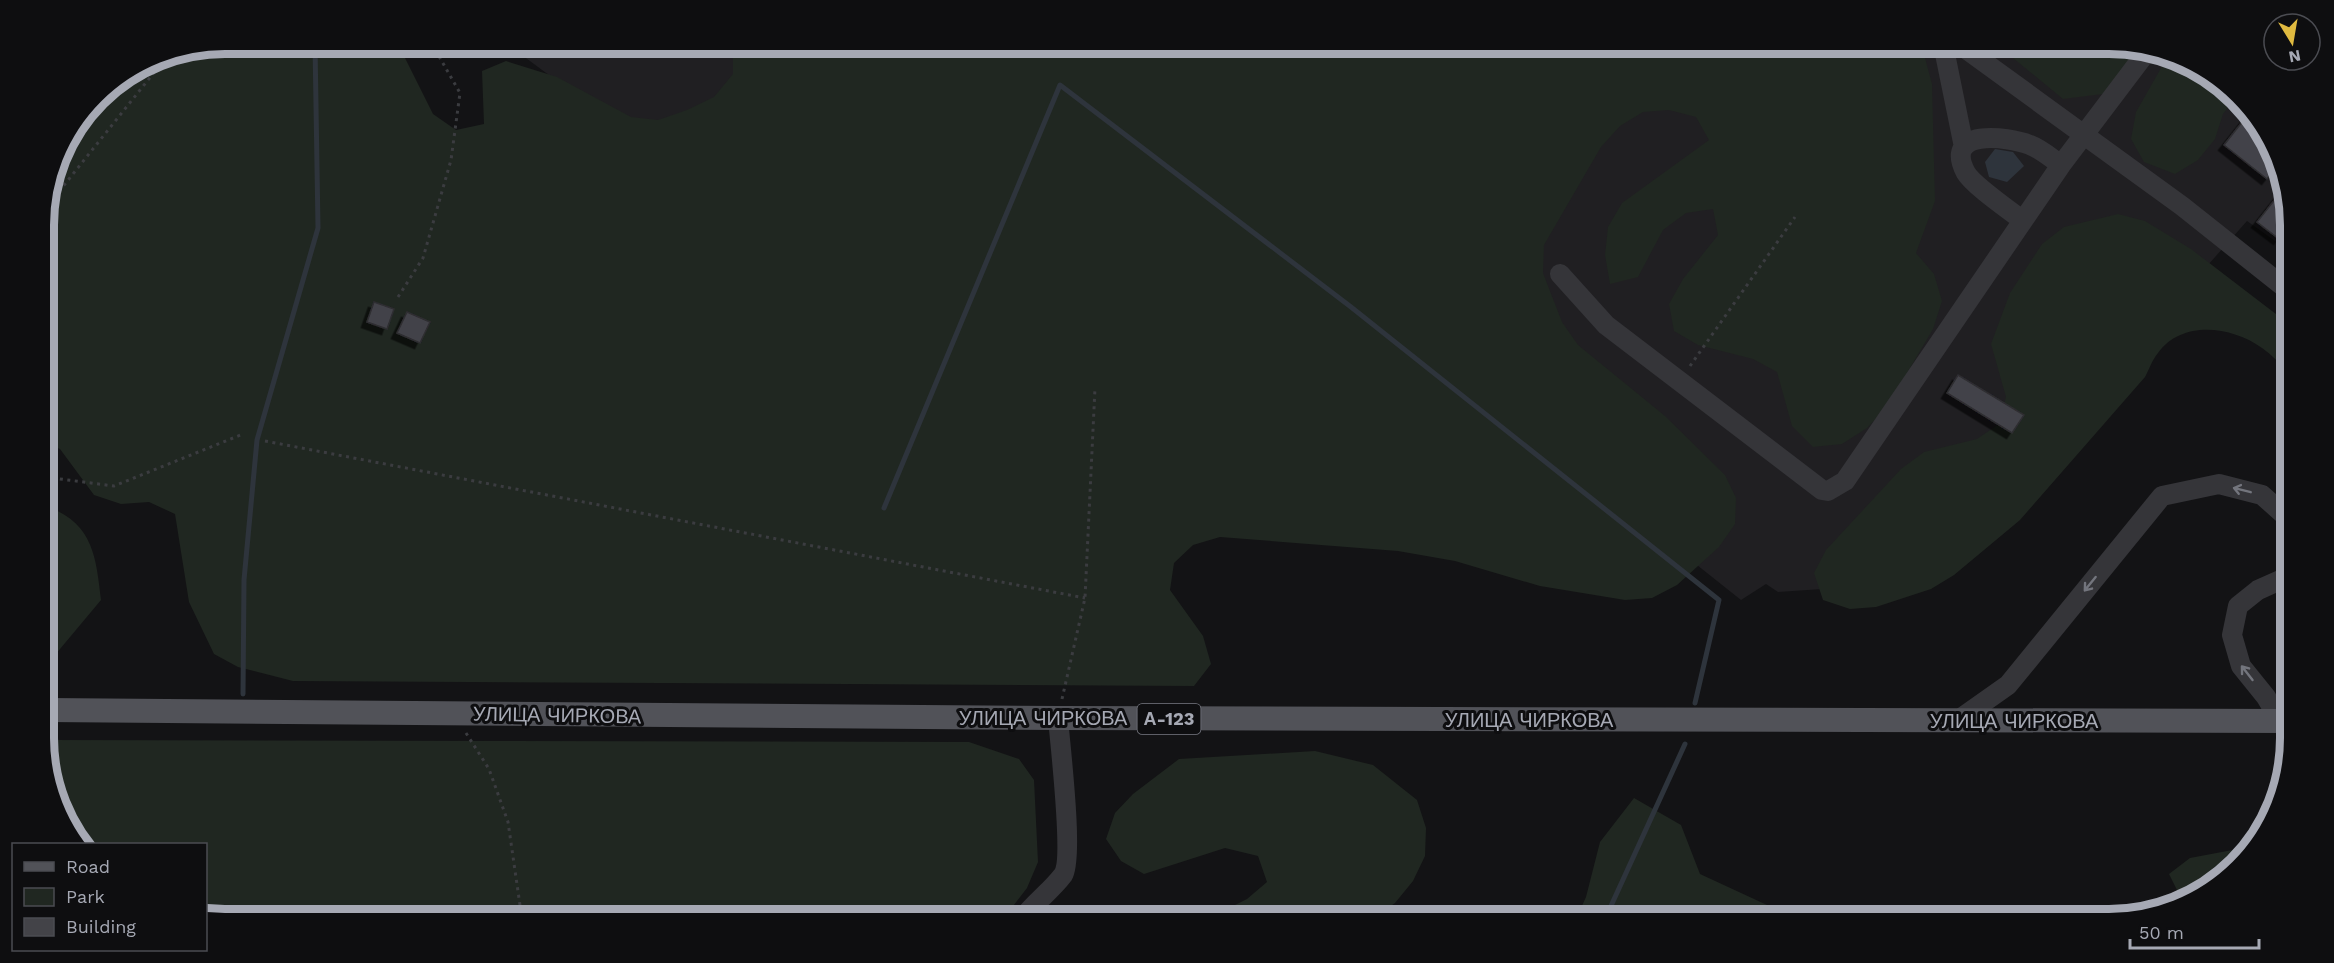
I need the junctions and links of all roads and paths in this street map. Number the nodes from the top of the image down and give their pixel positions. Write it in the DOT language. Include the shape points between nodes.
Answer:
graph roads {
  1 [pos="438,54"];
  2 [pos="1945,54"];
  3 [pos="1973,54"];
  4 [pos="2143,57"];
  5 [pos="157,68"];
  6 [pos="2085,134"];
  7 [pos="1964,147"];
  8 [pos="2061,165"];
  9 [pos="57,194"];
  10 [pos="1795,217"];
  11 [pos="2022,220"];
  12 [pos="1560,274"];
  13 [pos="2280,284"];
  14 [pos="398,297"];
  15 [pos="1679,382"];
  16 [pos="1095,388"];
  17 [pos="243,434"];
  18 [pos="265,441"];
  19 [pos="54,478"];
  20 [pos="2280,511"];
  21 [pos="2280,580"];
  22 [pos="1085,598"];
  23 [pos="54,710"];
  24 [pos="453,714"];
  25 [pos="2280,715"];
  26 [pos="1058,718"];
  27 [pos="1957,721"];
  28 [pos="2280,721"];
  29 [pos="520,909"];
  30 [pos="1029,909"];
  1 -- 14 [label="path" via="460,93 451,160 423,258"];
  2 -- 7 [label="street"];
  3 -- 6 [label="street"];
  4 -- 6 [label="street"];
  5 -- 9 [label="path"];
  6 -- 8 [label="street"];
  6 -- 13 [label="street"];
  7 -- 8 [label="street" via="1969,141 1984,137 2007,138 2032,146"];
  7 -- 11 [label="street" via="1961,160 1968,176"];
  8 -- 11 [label="street"];
  10 -- 15 [label="path"];
  11 -- 15 [label="street" via="1845,481 1828,491"];
  12 -- 15 [label="street" via="1606,325"];
  16 -- 22 [label="path"];
  17 -- 19 [label="path" via="114,486"];
  18 -- 22 [label="path"];
  20 -- 27 [label="street, one-way" via="2262,495 2220,484 2162,496 2008,685"];
  25 -- 21 [label="street, one-way" via="2241,666 2232,635 2238,606 2258,590"];
  22 -- 26 [label="path"];
  23 -- 24 [label="main road, УЛИЦА ЧИРКОВА / А-123"];
  24 -- 26 [label="main road, УЛИЦА ЧИРКОВА / А-123"];
  24 -- 29 [label="path" via="489,769 508,822"];
  26 -- 27 [label="main road, УЛИЦА ЧИРКОВА / А-123"];
  26 -- 30 [label="street" via="1068,845 1065,873"];
  27 -- 28 [label="main road, УЛИЦА ЧИРКОВА / А-123"];
}
